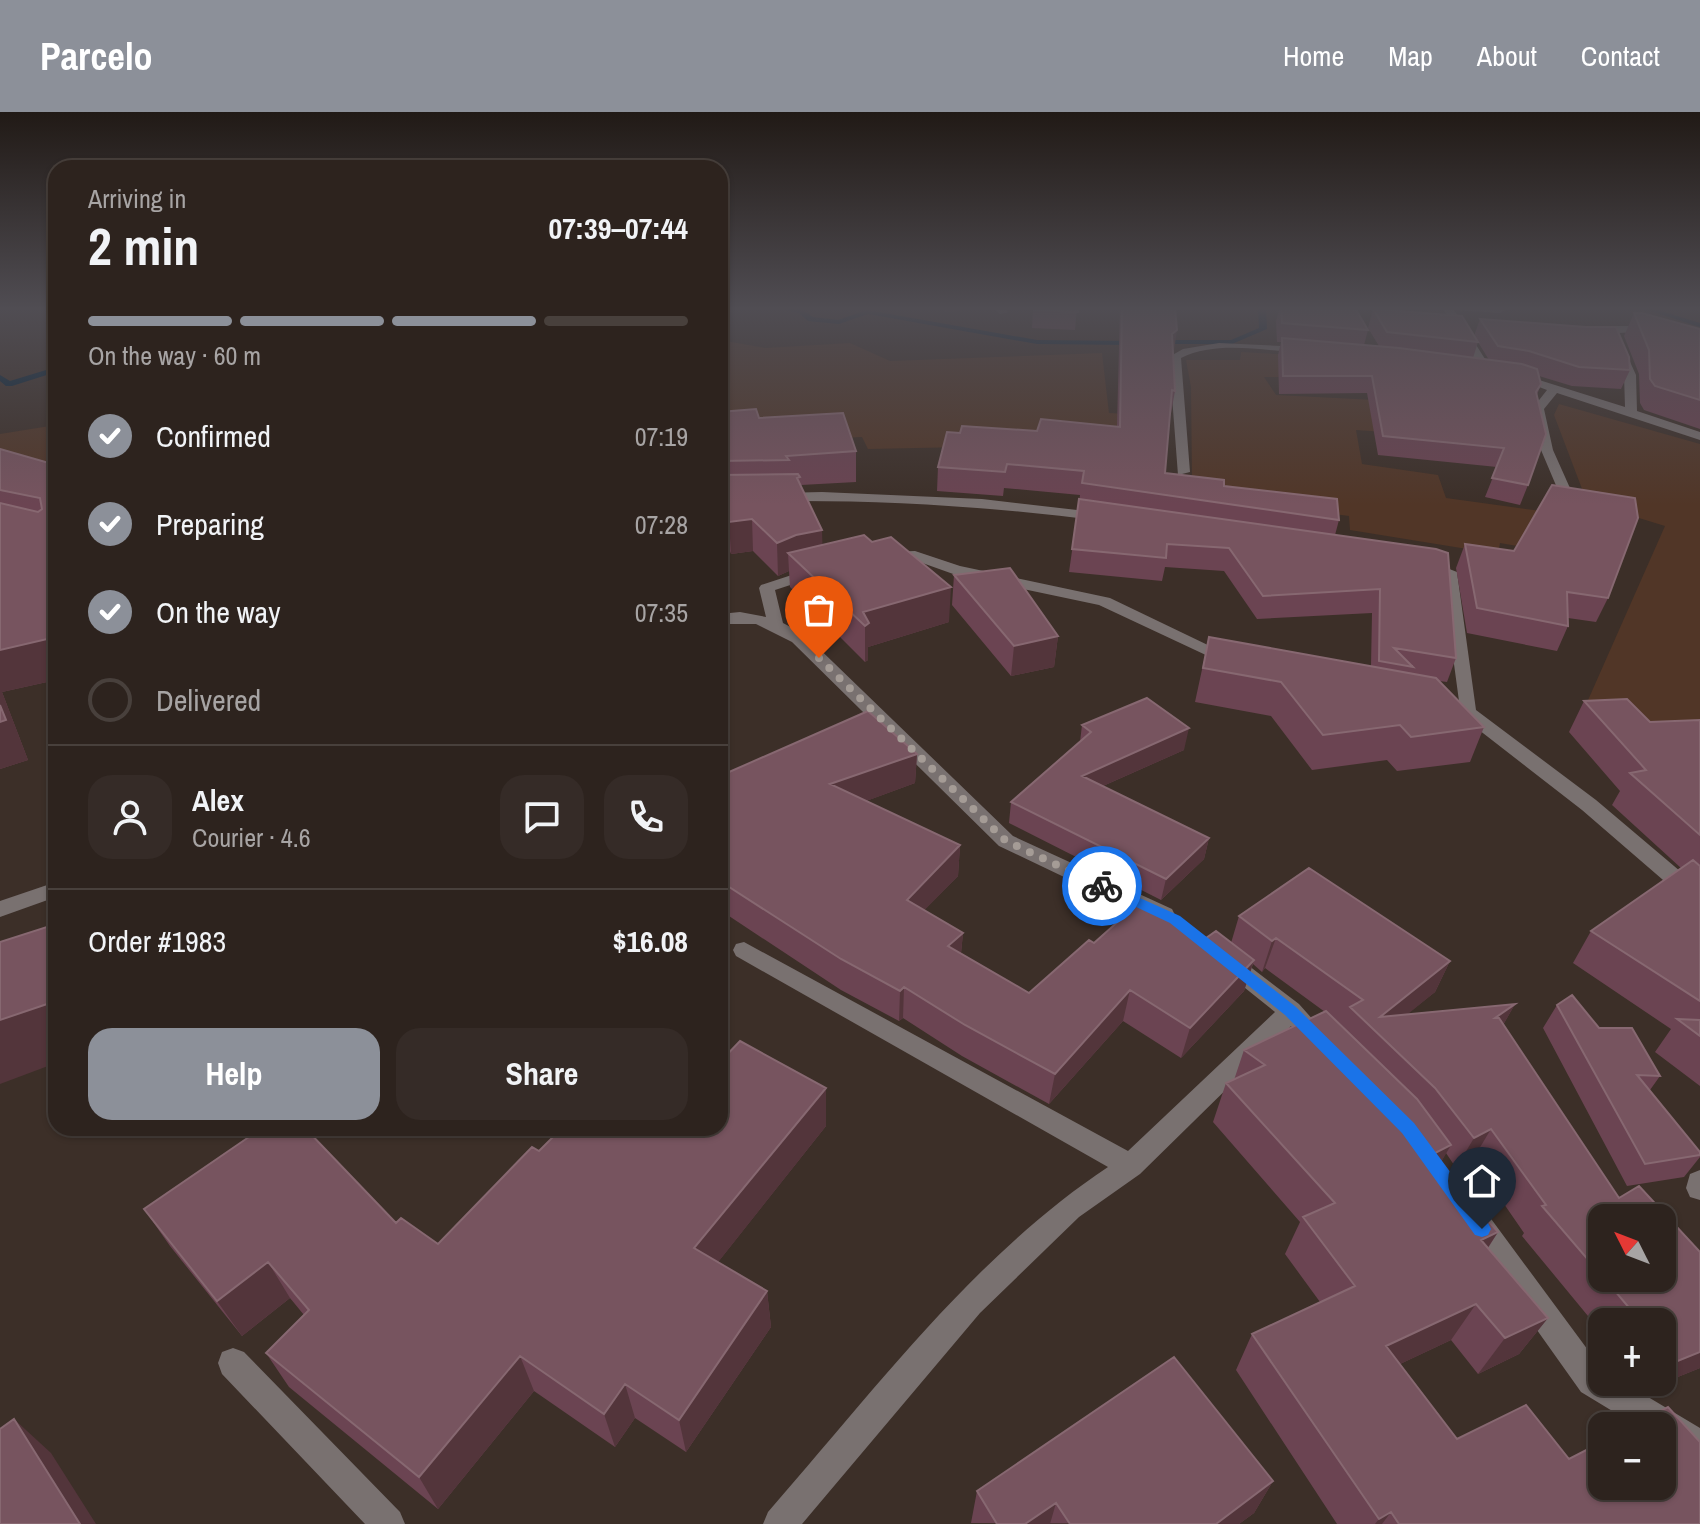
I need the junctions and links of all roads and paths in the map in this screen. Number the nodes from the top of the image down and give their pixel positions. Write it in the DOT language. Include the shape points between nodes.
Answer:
graph roads {
  1 [pos="1176,373"];
  2 [pos="1498,373"];
  3 [pos="1629,373"];
  4 [pos="1557,387"];
  5 [pos="1631,415"];
  6 [pos="1700,436"];
  7 [pos="1183,472"];
  8 [pos="768,498"];
  9 [pos="1571,506"];
  10 [pos="1125,521"];
  11 [pos="868,561"];
  12 [pos="1401,561"];
  13 [pos="828,569"];
  14 [pos="728,617"];
  15 [pos="775,623"];
  16 [pos="1240,664"];
  17 [pos="48,892"];
  18 [pos="1700,900"];
  19 [pos="0,909"];
  20 [pos="1186,929"];
  21 [pos="1209,947"];
  22 [pos="744,950"];
  23 [pos="1291,1011"];
  24 [pos="1334,1054"];
  25 [pos="1131,1166"];
  26 [pos="1700,1182"];
  27 [pos="1700,1188"];
  28 [pos="1463,1204"];
  29 [pos="233,1363"];
  30 [pos="1700,1446"];
  31 [pos="388,1524"];
  32 [pos="780,1524"];
  1 -- 7 [label="street"];
  2 -- 4 [label="street"];
  3 -- 5 [label="street"];
  4 -- 5 [label="street"];
  4 -- 9 [label="street" via="1538,409 1547,450"];
  5 -- 6 [label="street"];
  8 -- 10 [label="street" via="992,502"];
  11 -- 16 [label="street" via="915,555 956,570 1104,601"];
  12 -- 18 [label="street" via="1449,572 1460,711 1589,805"];
  13 -- 15 [label="street" via="767,588"];
  14 -- 15 [label="street"];
  15 -- 20 [label="street" via="798,638 1006,841"];
  17 -- 19 [label="street"];
  21 -- 23 [label="street"];
  22 -- 25 [label="street"];
  23 -- 24 [label="street"];
  23 -- 25 [label="street"];
  25 -- 32 [label="street" via="1069,1208 970,1303"];
  26 -- 27 [label="street"];
  28 -- 30 [label="street" via="1592,1381"];
  29 -- 31 [label="street"];
}
